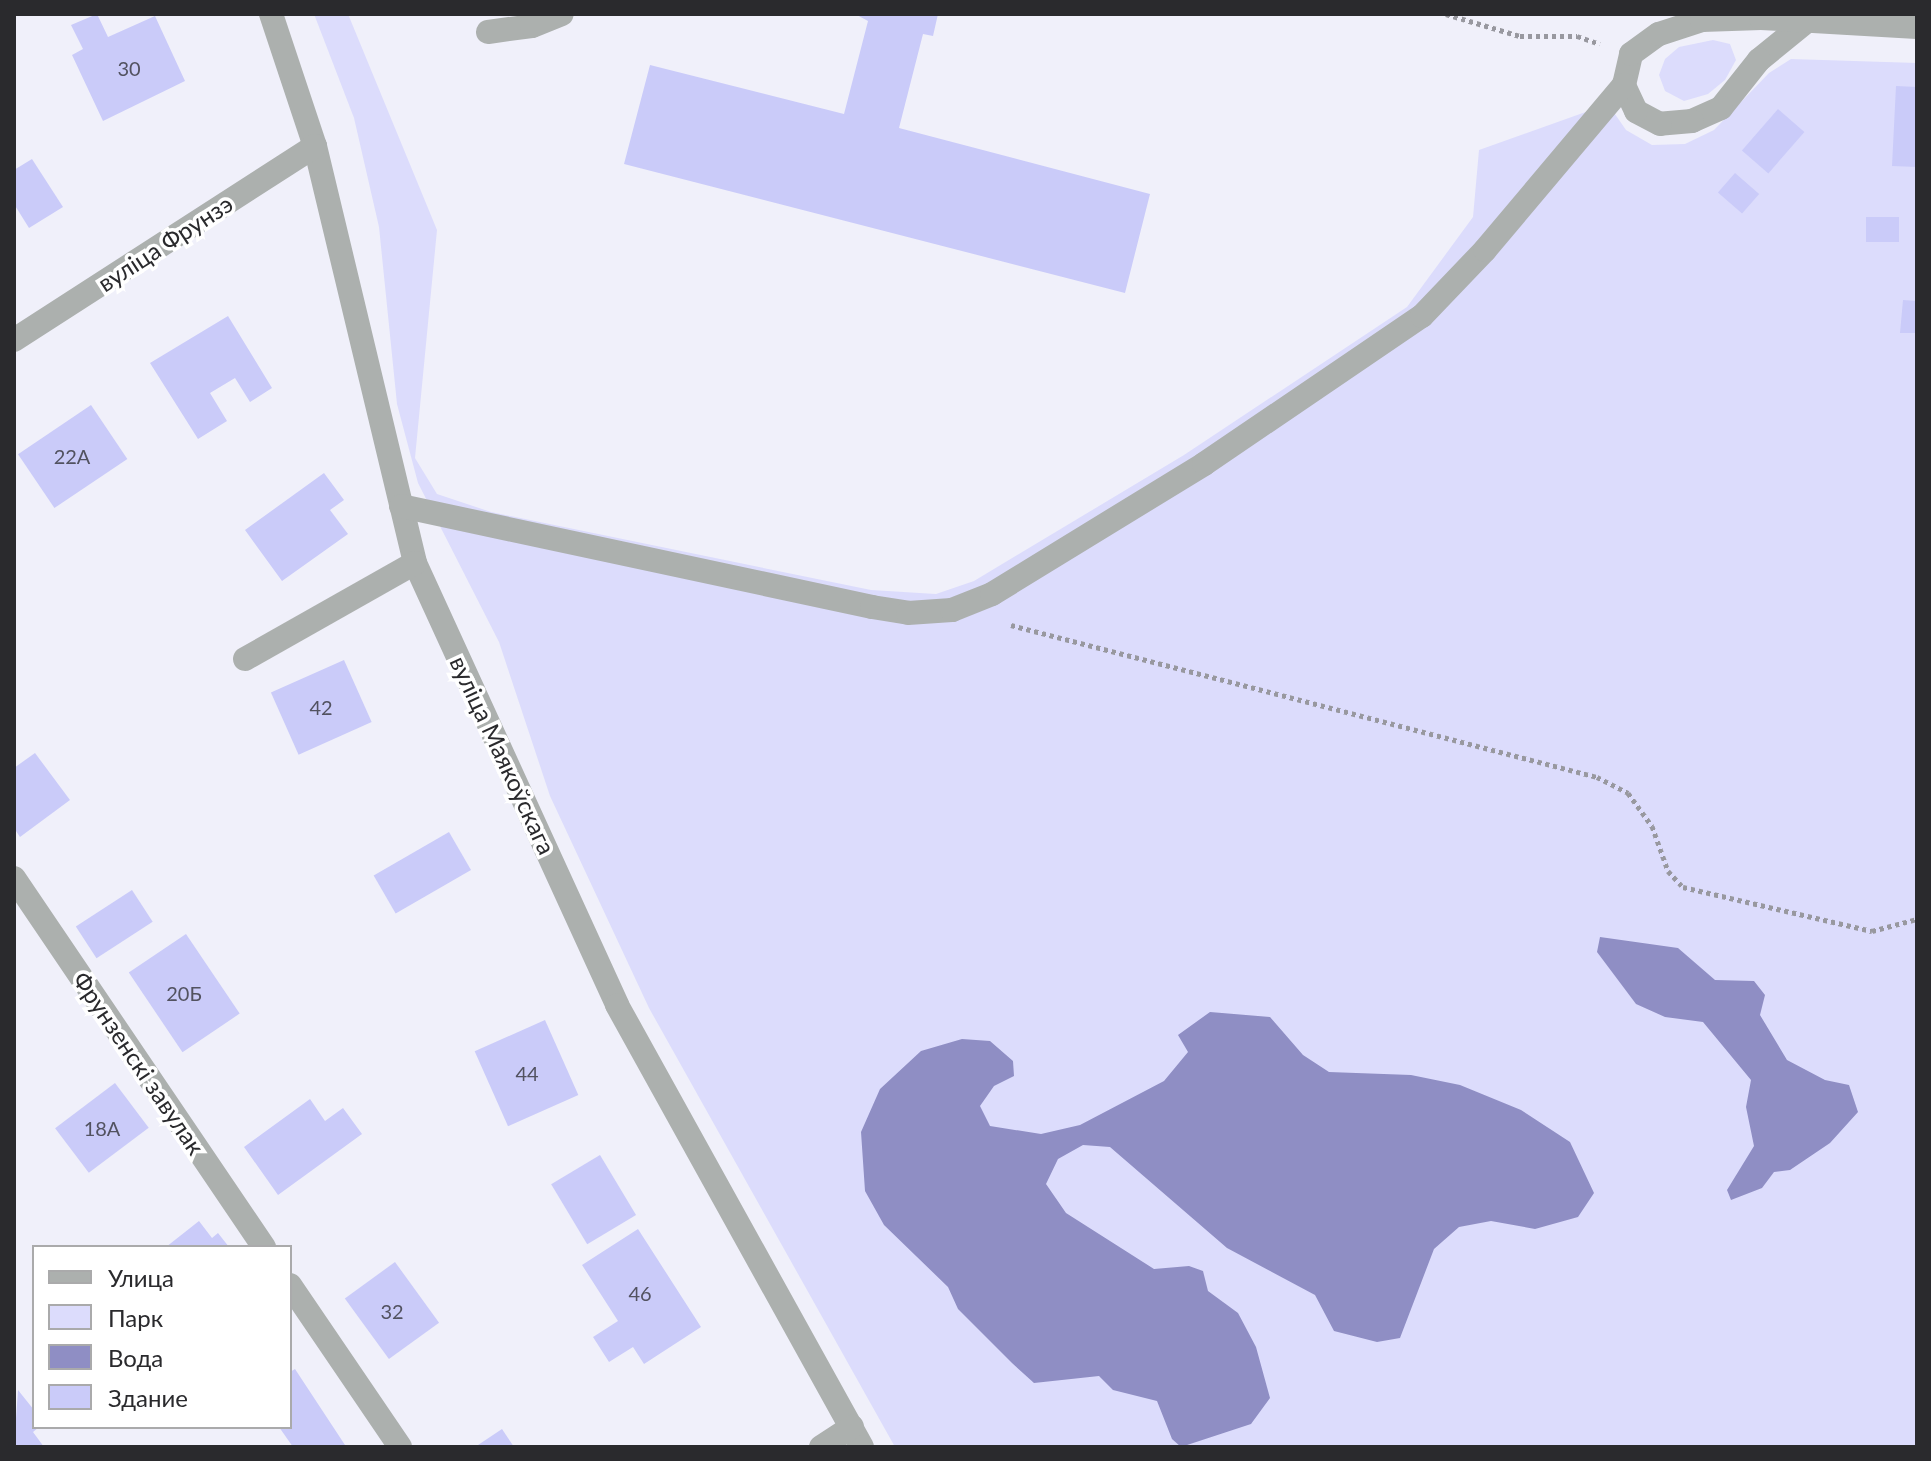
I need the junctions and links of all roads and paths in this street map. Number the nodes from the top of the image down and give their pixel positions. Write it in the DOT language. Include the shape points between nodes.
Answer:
graph roads {
  1 [pos="271,14"];
  2 [pos="562,14"];
  3 [pos="1446,14"];
  4 [pos="1807,21"];
  5 [pos="1917,27"];
  6 [pos="488,32"];
  7 [pos="1631,54"];
  8 [pos="1624,85"];
  9 [pos="315,146"];
  10 [pos="14,340"];
  11 [pos="401,506"];
  12 [pos="415,563"];
  13 [pos="952,610"];
  14 [pos="245,659"];
  15 [pos="14,878"];
  16 [pos="1917,919"];
  17 [pos="263,1245"];
  18 [pos="292,1288"];
  19 [pos="857,1437"];
  20 [pos="400,1447"];
  21 [pos="821,1447"];
  1 -- 9 [label="street, вуліца Маякоўскага"];
  2 -- 6 [label="street" via="532,26"];
  3 -- 7 [label="path" via="1520,36 1577,36"];
  4 -- 5 [label="street"];
  4 -- 7 [label="street" via="1702,20 1659,34"];
  4 -- 8 [label="street" via="1759,60 1721,108 1692,121 1660,124 1636,111"];
  7 -- 8 [label="street"];
  8 -- 13 [label="street" via="1422,316 1204,464 992,594"];
  9 -- 10 [label="street, вуліца Фрунзэ"];
  9 -- 11 [label="street, вуліца Маякоўскага"];
  11 -- 12 [label="street, вуліца Маякоўскага"];
  11 -- 13 [label="street" via="872,607 908,613"];
  12 -- 14 [label="street"];
  12 -- 19 [label="street, вуліца Маякоўскага" via="617,1005"];
  13 -- 16 [label="path" via="1597,777 1628,793 1652,826 1668,871 1683,887 1872,931"];
  15 -- 17 [label="street, Фрунзенскі завулак"];
  18 -- 20 [label="street"];
  19 -- 21 [label="street"];
}
